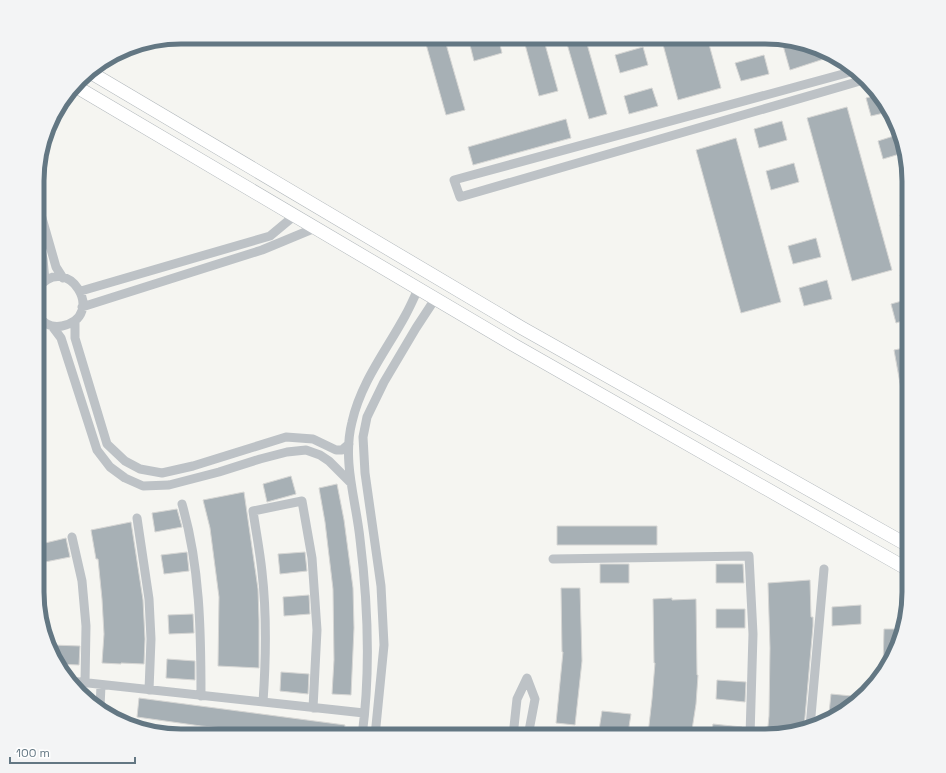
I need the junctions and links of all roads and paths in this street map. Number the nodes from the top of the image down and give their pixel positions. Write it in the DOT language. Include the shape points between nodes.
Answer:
graph roads {
  1 [pos="849,72"];
  2 [pos="95,75"];
  3 [pos="859,81"];
  4 [pos="80,89"];
  5 [pos="294,216"];
  6 [pos="44,225"];
  7 [pos="316,228"];
  8 [pos="44,270"];
  9 [pos="63,278"];
  10 [pos="45,281"];
  11 [pos="418,289"];
  12 [pos="81,291"];
  13 [pos="435,299"];
  14 [pos="82,307"];
  15 [pos="74,321"];
  16 [pos="44,322"];
  17 [pos="52,326"];
  18 [pos="349,444"];
  19 [pos="351,483"];
  20 [pos="182,504"];
  21 [pos="137,518"];
  22 [pos="72,537"];
  23 [pos="902,542"];
  24 [pos="553,559"];
  25 [pos="902,566"];
  26 [pos="824,569"];
  27 [pos="78,682"];
  28 [pos="85,683"];
  29 [pos="101,685"];
  30 [pos="149,690"];
  31 [pos="201,696"];
  32 [pos="100,702"];
  33 [pos="263,702"];
  34 [pos="314,708"];
  35 [pos="364,713"];
  36 [pos="810,721"];
  37 [pos="363,729"];
  38 [pos="376,729"];
  39 [pos="514,729"];
  40 [pos="529,729"];
  41 [pos="750,729"];
  1 -- 3 [label="street" via="454,180 460,197"];
  2 -- 23 [label="main road" via="522,328"];
  4 -- 5 [label="main road"];
  5 -- 7 [label="main road"];
  5 -- 12 [label="street" via="270,236"];
  6 -- 9 [label="street" via="56,267"];
  7 -- 11 [label="main road"];
  7 -- 14 [label="street" via="262,250"];
  8 -- 10 [label="street"];
  9 -- 10 [label="street"];
  9 -- 12 [label="street" via="76,284"];
  11 -- 13 [label="main road"];
  11 -- 18 [label="street" via="371,372 352,422"];
  12 -- 14 [label="street"];
  13 -- 25 [label="main road"];
  13 -- 38 [label="street" via="384,382 366,417 363,436 365,473 381,586 384,645"];
  14 -- 15 [label="street"];
  15 -- 17 [label="street" via="60,327"];
  15 -- 18 [label="street" via="75,338 107,444 125,461 140,469 162,472 193,466 286,437 313,439 336,450 342,450"];
  16 -- 17 [label="street"];
  17 -- 19 [label="street" via="60,338 97,450 110,467 125,478 143,486 169,485 287,452 306,450 329,461"];
  18 -- 19 [label="street"];
  19 -- 35 [label="street" via="367,606 368,661"];
  20 -- 31 [label="street" via="189,528 199,595"];
  21 -- 30 [label="street" via="149,607"];
  22 -- 28 [label="street" via="83,588 86,626"];
  24 -- 41 [label="street" via="749,556 753,634"];
  26 -- 36 [label="street"];
  27 -- 28 [label="street"];
  28 -- 29 [label="street"];
  29 -- 30 [label="street"];
  29 -- 32 [label="street"];
  30 -- 31 [label="street"];
  31 -- 33 [label="street"];
  33 -- 34 [label="street"];
  33 -- 34 [label="street" via="266,635 262,572 253,511 302,501 312,558 317,630"];
  34 -- 35 [label="street"];
  35 -- 37 [label="street"];
  39 -- 40 [label="street" via="517,699 527,678 535,700"];
}
